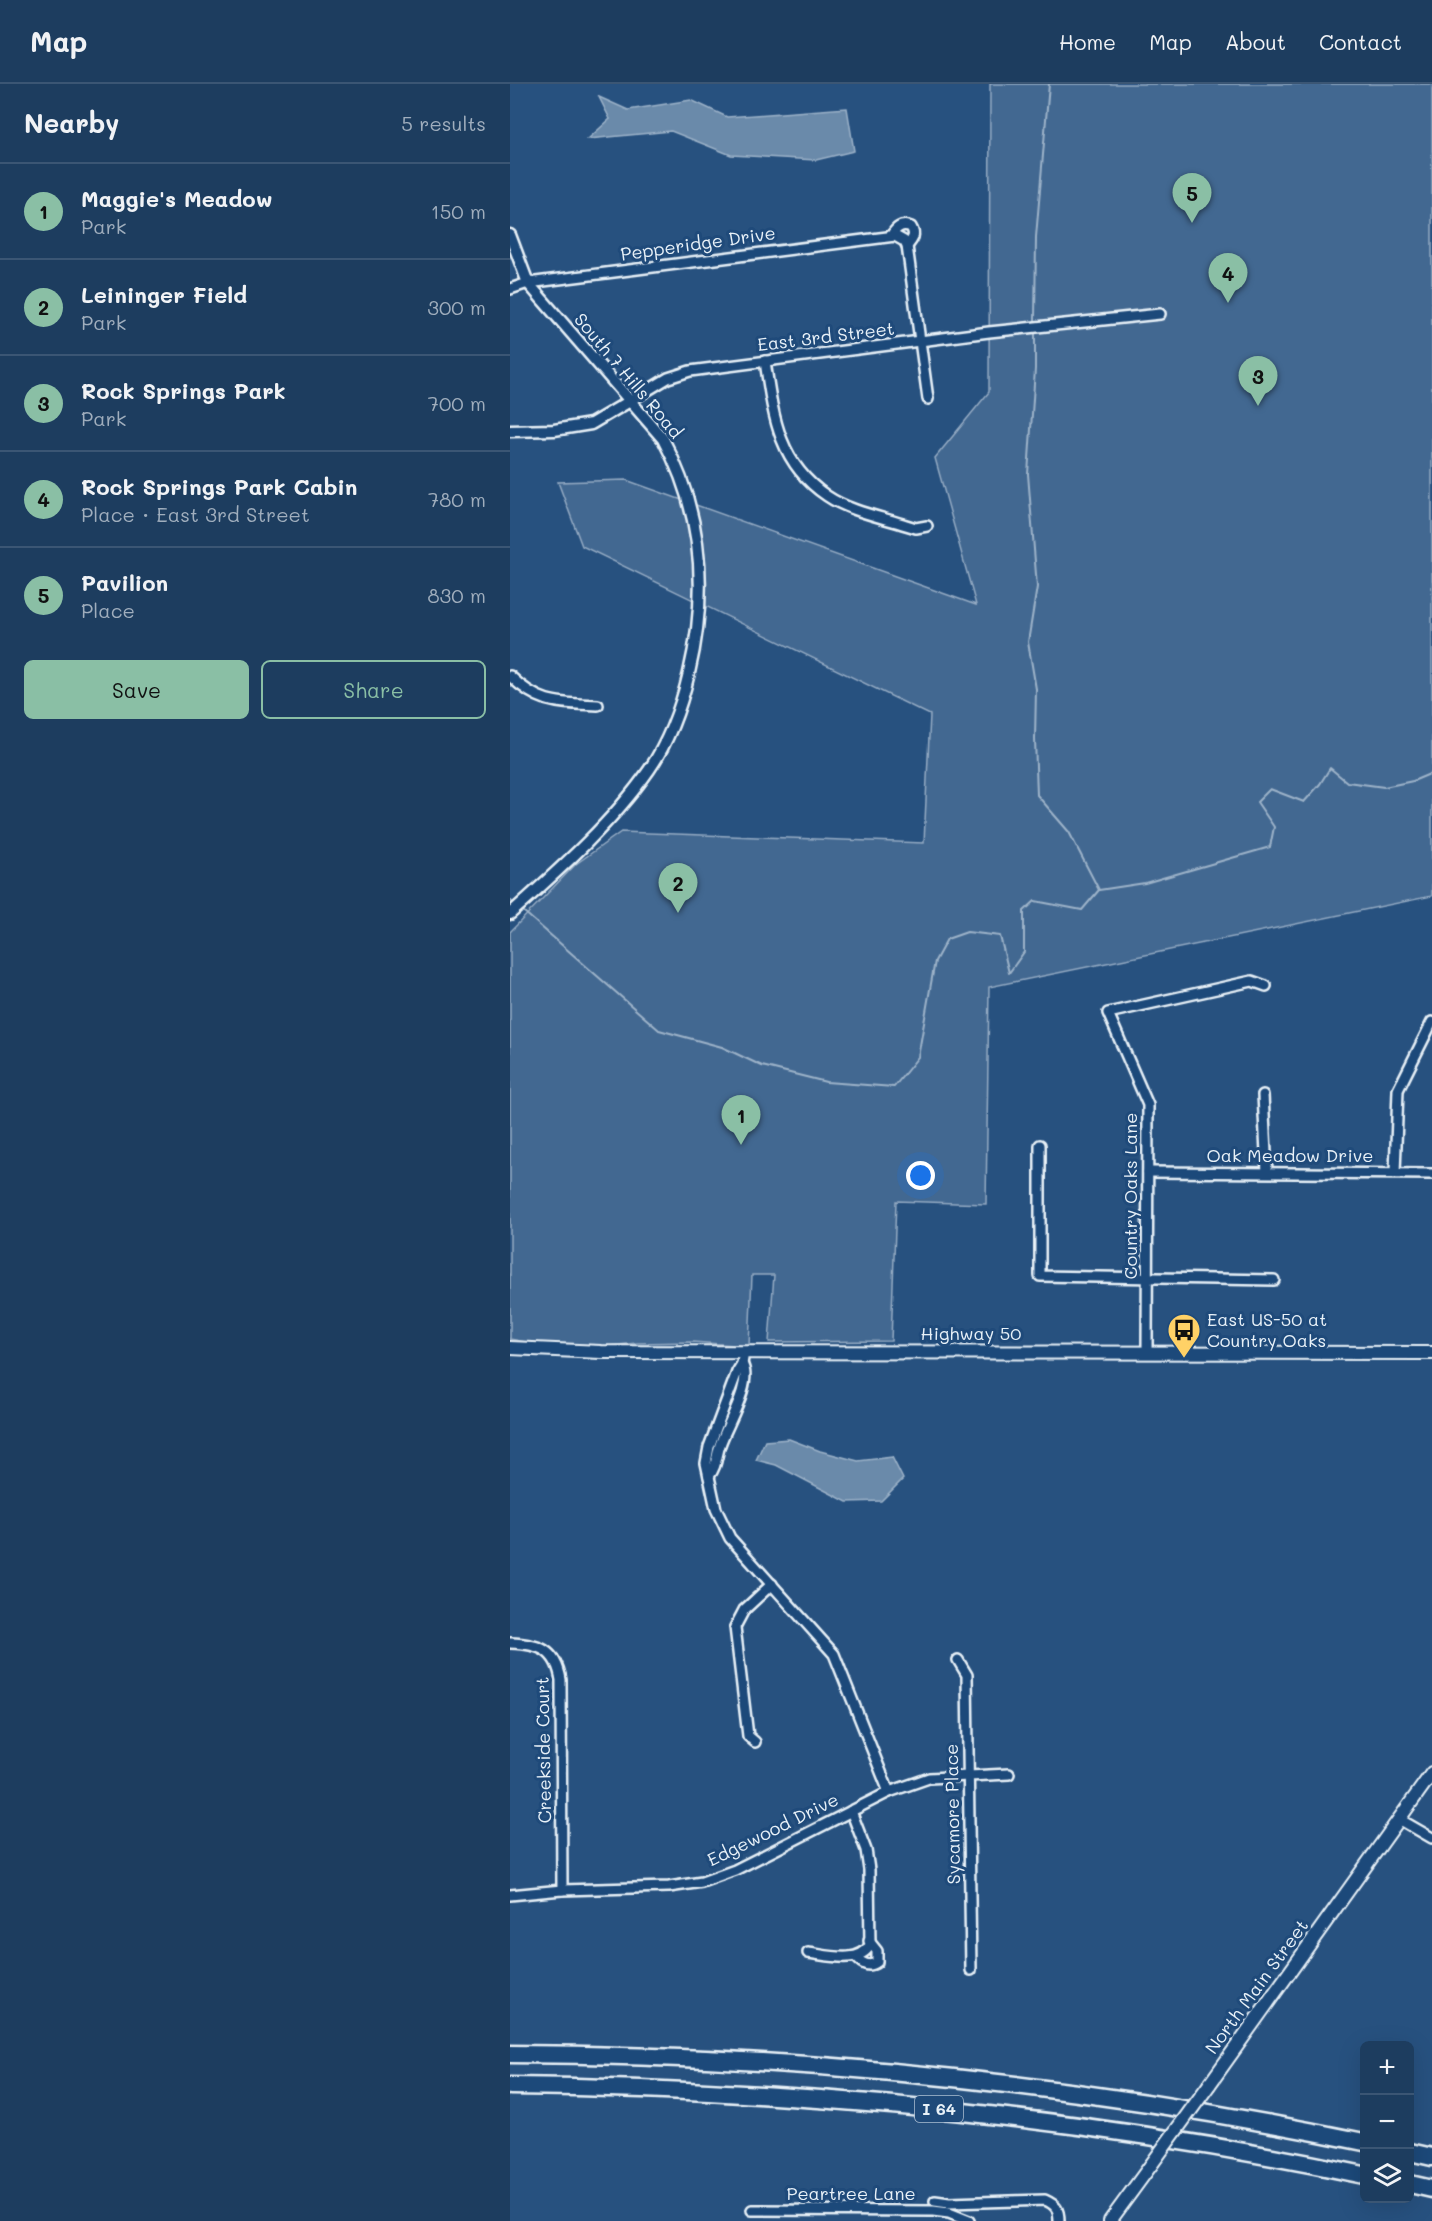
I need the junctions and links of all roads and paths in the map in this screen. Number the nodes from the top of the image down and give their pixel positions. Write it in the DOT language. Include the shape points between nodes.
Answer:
graph roads {
  1 [pos="510,235"];
  2 [pos="891,236"];
  3 [pos="907,246"];
  4 [pos="528,284"];
  5 [pos="510,289"];
  6 [pos="1160,314"];
  7 [pos="921,341"];
  8 [pos="765,361"];
  9 [pos="928,399"];
  10 [pos="630,401"];
  11 [pos="510,431"];
  12 [pos="927,526"];
  13 [pos="510,676"];
  14 [pos="598,705"];
  15 [pos="510,914"];
  16 [pos="1266,986"];
  17 [pos="1432,1022"];
  18 [pos="1263,1095"];
  19 [pos="1040,1145"];
  20 [pos="1148,1172"];
  21 [pos="1267,1172"];
  22 [pos="1395,1173"];
  23 [pos="1432,1174"];
  24 [pos="1147,1278"];
  25 [pos="1274,1280"];
  26 [pos="510,1348"];
  27 [pos="1147,1353"];
  28 [pos="1432,1353"];
  29 [pos="743,1358"];
  30 [pos="772,1584"];
  31 [pos="510,1643"];
  32 [pos="958,1660"];
  33 [pos="755,1742"];
  34 [pos="1432,1773"];
  35 [pos="1010,1774"];
  36 [pos="969,1775"];
  37 [pos="889,1792"];
  38 [pos="851,1811"];
  39 [pos="1399,1819"];
  40 [pos="1432,1838"];
  41 [pos="562,1890"];
  42 [pos="510,1895"];
  43 [pos="869,1941"];
  44 [pos="808,1953"];
  45 [pos="856,1957"];
  46 [pos="970,1970"];
  47 [pos="510,2054"];
  48 [pos="510,2086"];
  49 [pos="1360,2141"];
  50 [pos="1414,2153"];
  51 [pos="1432,2157"];
  52 [pos="1360,2174"];
  53 [pos="1414,2185"];
  54 [pos="1432,2189"];
  55 [pos="934,2201"];
  56 [pos="752,2210"];
  57 [pos="969,2221"];
  58 [pos="1059,2221"];
  59 [pos="1110,2221"];
  1 -- 4 [label="street, South 7 Hills Road"];
  2 -- 3 [label="street"];
  2 -- 3 [label="street, Pepperidge Drive" via="898,227 911,227 913,240"];
  2 -- 4 [label="street, Pepperidge Drive"];
  3 -- 7 [label="street"];
  4 -- 5 [label="street, Pepperidge Drive"];
  4 -- 10 [label="street, South 7 Hills Road"];
  6 -- 7 [label="street, East 3rd Street"];
  7 -- 8 [label="street, East 3rd Street"];
  7 -- 9 [label="street"];
  8 -- 10 [label="street, East 3rd Street" via="690,371 668,378"];
  8 -- 12 [label="street" via="778,435 785,451 807,478 827,496 846,505 916,528"];
  10 -- 11 [label="street, East 3rd Street" via="591,424"];
  10 -- 15 [label="street, South 7 Hills Road" via="663,439 687,498 701,576 697,641 675,720 650,769 602,827"];
  13 -- 14 [label="street" via="524,689 551,702"];
  16 -- 20 [label="street, Country Oaks Lane" via="1252,981 1108,1013 1148,1105"];
  17 -- 22 [label="street" via="1398,1090"];
  18 -- 21 [label="street"];
  19 -- 24 [label="street" via="1040,1276"];
  20 -- 21 [label="street, Oak Meadow Drive"];
  20 -- 24 [label="street, Country Oaks Lane"];
  21 -- 22 [label="street, Oak Meadow Drive"];
  22 -- 23 [label="street, Oak Meadow Drive"];
  24 -- 25 [label="street"];
  24 -- 27 [label="street, Country Oaks Lane"];
  26 -- 29 [label="main road, Highway 50"];
  27 -- 28 [label="main road, Highway 50"];
  27 -- 29 [label="main road, Highway 50"];
  29 -- 30 [label="street" via="706,1463 716,1509 730,1538"];
  30 -- 33 [label="street" via="744,1610 735,1627 748,1736"];
  30 -- 37 [label="street" via="834,1654"];
  31 -- 41 [label="street, Creekside Court" via="540,1647 559,1667"];
  32 -- 36 [label="street, Sycamore Place" via="967,1676"];
  34 -- 39 [label="main road, North Main Street"];
  35 -- 36 [label="street, Edgewood Drive"];
  36 -- 37 [label="street, Edgewood Drive" via="929,1778"];
  36 -- 46 [label="street, Sycamore Place"];
  37 -- 38 [label="street, Edgewood Drive"];
  38 -- 41 [label="street, Edgewood Drive" via="735,1870 702,1882 669,1887"];
  38 -- 43 [label="street" via="869,1870"];
  39 -- 40 [label="street"];
  39 -- 59 [label="main road, North Main Street, bridge"];
  41 -- 42 [label="street, Edgewood Drive"];
  43 -- 45 [label="street" via="868,1948"];
  43 -- 45 [label="street" via="877,1951 877,1962 868,1965"];
  44 -- 45 [label="street"];
  47 -- 49 [label="highway, I 64" via="699,2059 947,2078 1184,2109"];
  48 -- 52 [label="highway, I 64" via="640,2088 859,2101 1156,2137"];
  50 -- 51 [label="highway"];
  53 -- 54 [label="highway"];
  55 -- 58 [label="street, Peartree Lane" via="1045,2199 1059,2210"];
  56 -- 57 [label="street, Peartree Lane" via="949,2213"];
}
